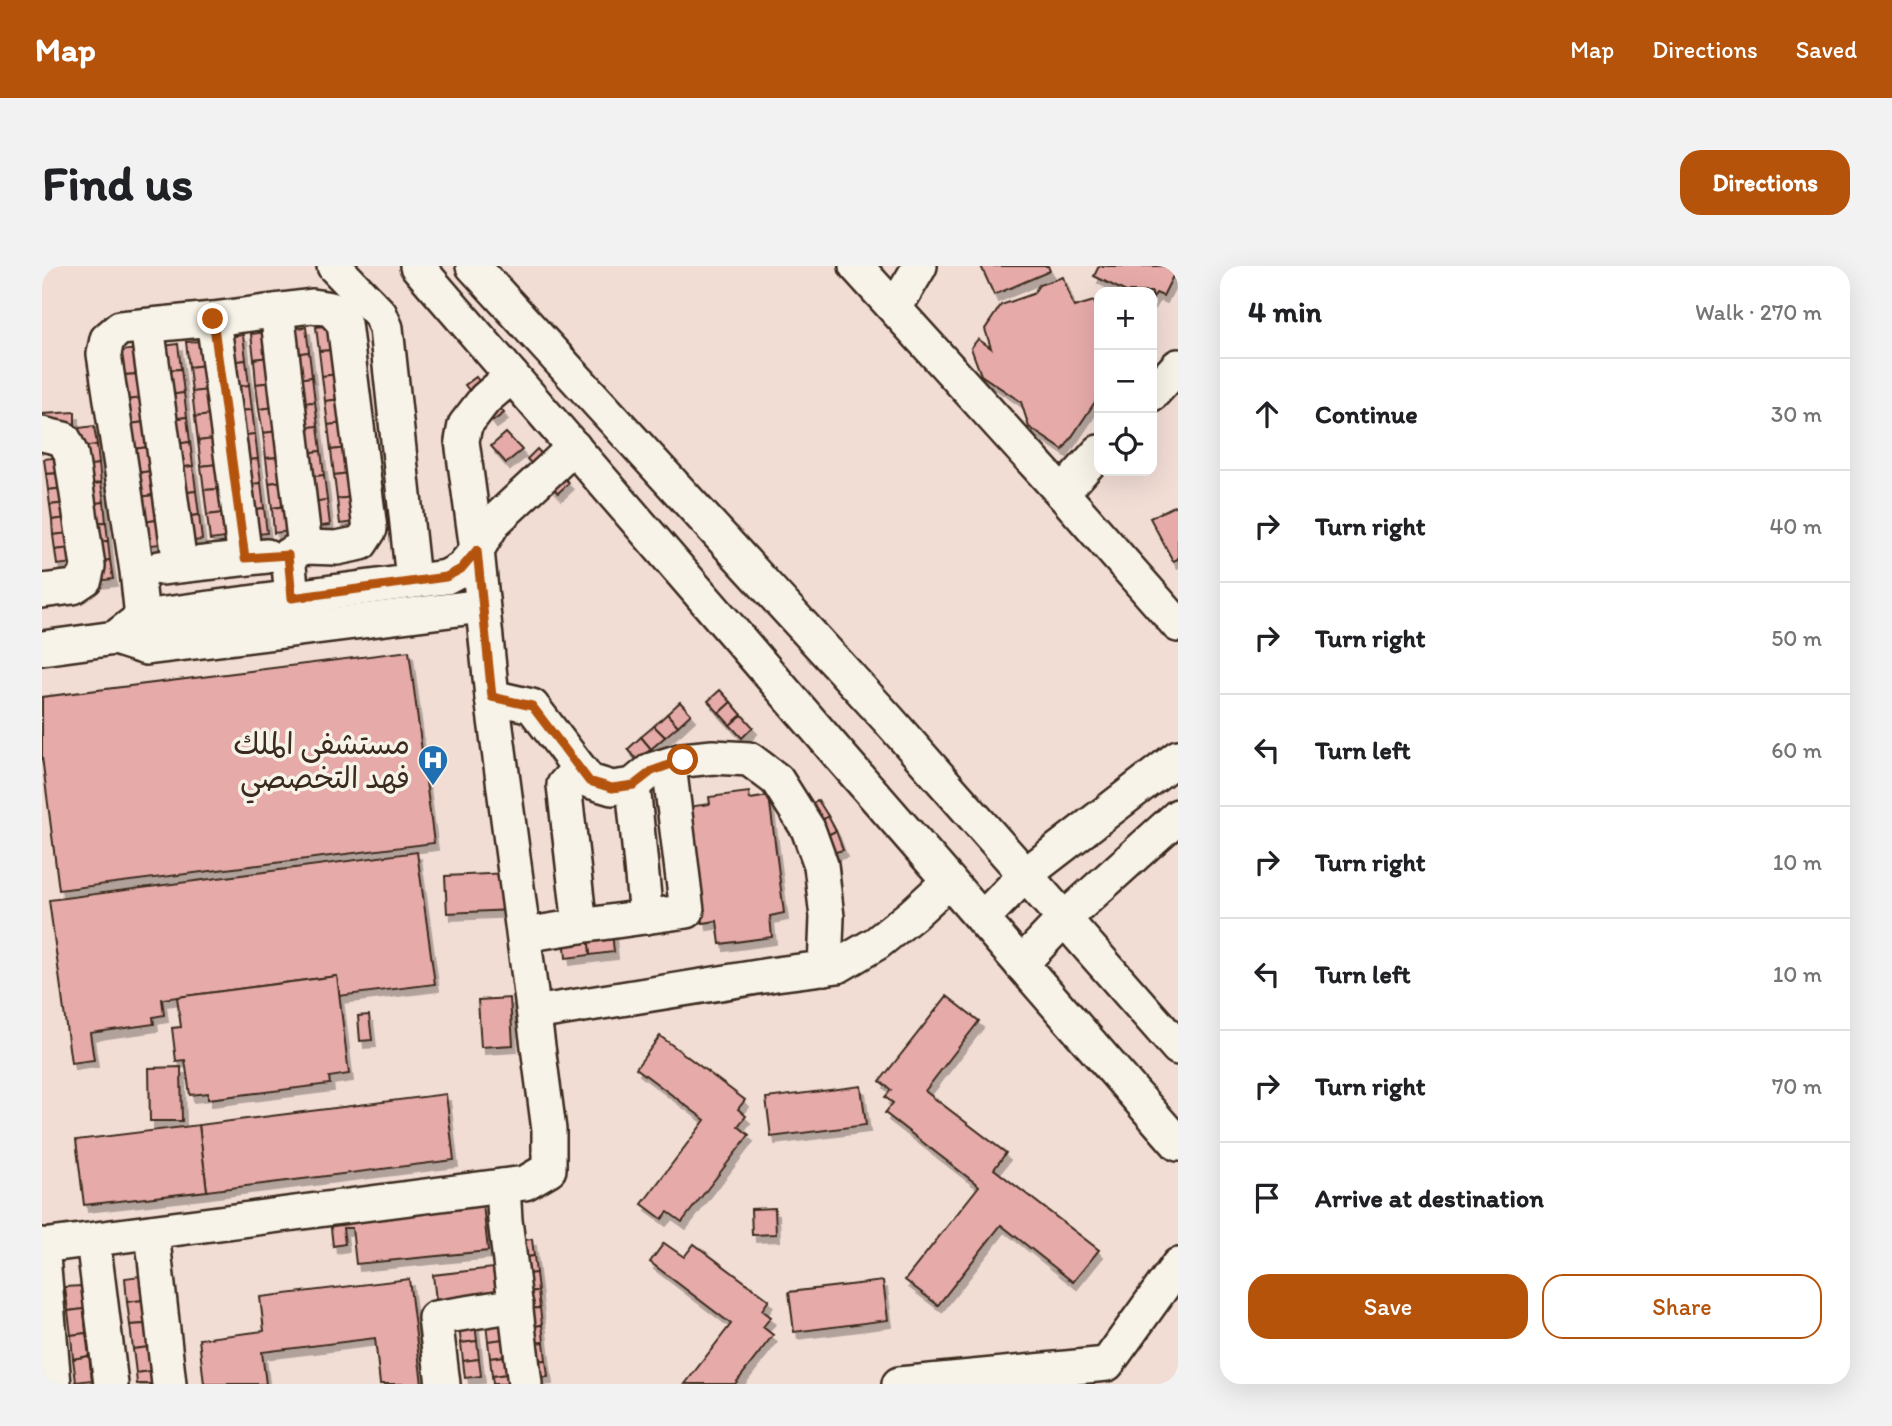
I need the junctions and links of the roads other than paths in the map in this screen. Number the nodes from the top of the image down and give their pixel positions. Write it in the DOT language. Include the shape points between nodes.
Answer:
graph roads {
  1 [pos="334,266"];
  2 [pos="417,266"];
  3 [pos="473,266"];
  4 [pos="856,266"];
  5 [pos="920,266"];
  6 [pos="895,308"];
  7 [pos="277,311"];
  8 [pos="213,319"];
  9 [pos="147,326"];
  10 [pos="1178,366"];
  11 [pos="512,376"];
  12 [pos="1157,389"];
  13 [pos="42,434"];
  14 [pos="574,447"];
  15 [pos="1094,458"];
  16 [pos="1062,493"];
  17 [pos="477,550"];
  18 [pos="296,551"];
  19 [pos="245,558"];
  20 [pos="180,565"];
  21 [pos="137,572"];
  22 [pos="413,580"];
  23 [pos="42,591"];
  24 [pos="292,598"];
  25 [pos="482,606"];
  26 [pos="142,617"];
  27 [pos="1178,625"];
  28 [pos="115,638"];
  29 [pos="42,648"];
  30 [pos="492,697"];
  31 [pos="1178,757"];
  32 [pos="669,765"];
  33 [pos="579,768"];
  34 [pos="634,785"];
  35 [pos="1178,816"];
  36 [pos="1025,875"];
  37 [pos="949,881"];
  38 [pos="646,917"];
  39 [pos="982,919"];
  40 [pos="1064,919"];
  41 [pos="580,926"];
  42 [pos="524,935"];
  43 [pos="1021,964"];
  44 [pos="825,968"];
  45 [pos="534,1013"];
  46 [pos="1178,1048"];
  47 [pos="1178,1144"];
  48 [pos="503,1186"];
  49 [pos="152,1232"];
  50 [pos="93,1240"];
  51 [pos="42,1245"];
  52 [pos="1178,1265"];
  53 [pos="516,1305"];
  54 [pos="1109,1374"];
  55 [pos="912,1383"];
  56 [pos="54,1384"];
  57 [pos="111,1384"];
  58 [pos="169,1384"];
  59 [pos="443,1384"];
  60 [pos="525,1384"];
  1 -- 22 [label="street" via="380,314 386,328"];
  2 -- 11 [label="street"];
  3 -- 36 [label="street"];
  4 -- 6 [label="street"];
  5 -- 6 [label="street"];
  6 -- 16 [label="street"];
  7 -- 8 [label="street"];
  7 -- 18 [label="street"];
  7 -- 18 [label="street" via="313,306 331,309 344,323 370,529 361,543"];
  8 -- 9 [label="street"];
  8 -- 19 [label="street"];
  9 -- 20 [label="street"];
  9 -- 21 [label="street" via="120,328 107,340 104,354"];
  10 -- 12 [label="street"];
  11 -- 14 [label="street"];
  11 -- 17 [label="street" via="478,408 462,441"];
  13 -- 23 [label="street" via="64,439 71,454 88,566 85,579 73,587"];
  14 -- 17 [label="street" via="494,522"];
  14 -- 37 [label="street"];
  15 -- 16 [label="street"];
  16 -- 27 [label="street"];
  17 -- 22 [label="street" via="461,569 446,577"];
  17 -- 25 [label="street"];
  18 -- 19 [label="street"];
  18 -- 24 [label="street"];
  19 -- 20 [label="street"];
  20 -- 21 [label="street"];
  21 -- 26 [label="street"];
  22 -- 24 [label="street"];
  24 -- 26 [label="street"];
  25 -- 28 [label="street" via="146,648"];
  25 -- 30 [label="street"];
  26 -- 28 [label="street"];
  28 -- 29 [label="street"];
  30 -- 33 [label="street" via="532,706"];
  30 -- 42 [label="street"];
  31 -- 36 [label="street"];
  32 -- 34 [label="street"];
  32 -- 38 [label="street" via="687,911"];
  32 -- 44 [label="street" via="713,757 749,759 777,780 808,829 821,865 827,917"];
  33 -- 34 [label="street" via="589,781 612,788"];
  33 -- 41 [label="street" via="564,785"];
  34 -- 38 [label="street"];
  35 -- 40 [label="street"];
  36 -- 39 [label="street"];
  36 -- 40 [label="street"];
  37 -- 39 [label="street"];
  37 -- 44 [label="street" via="877,943 838,967"];
  38 -- 41 [label="street"];
  39 -- 43 [label="street"];
  40 -- 43 [label="street"];
  40 -- 46 [label="street"];
  41 -- 42 [label="street"];
  42 -- 45 [label="street"];
  43 -- 47 [label="street"];
  44 -- 45 [label="street"];
  45 -- 48 [label="street" via="549,1130 549,1169 525,1183"];
  48 -- 49 [label="street"];
  48 -- 53 [label="street"];
  49 -- 50 [label="street"];
  49 -- 58 [label="street"];
  50 -- 51 [label="street"];
  50 -- 57 [label="street"];
  51 -- 56 [label="street"];
  52 -- 54 [label="street"];
  53 -- 59 [label="street" via="435,1318"];
  53 -- 60 [label="street"];
  54 -- 55 [label="street"];
}
